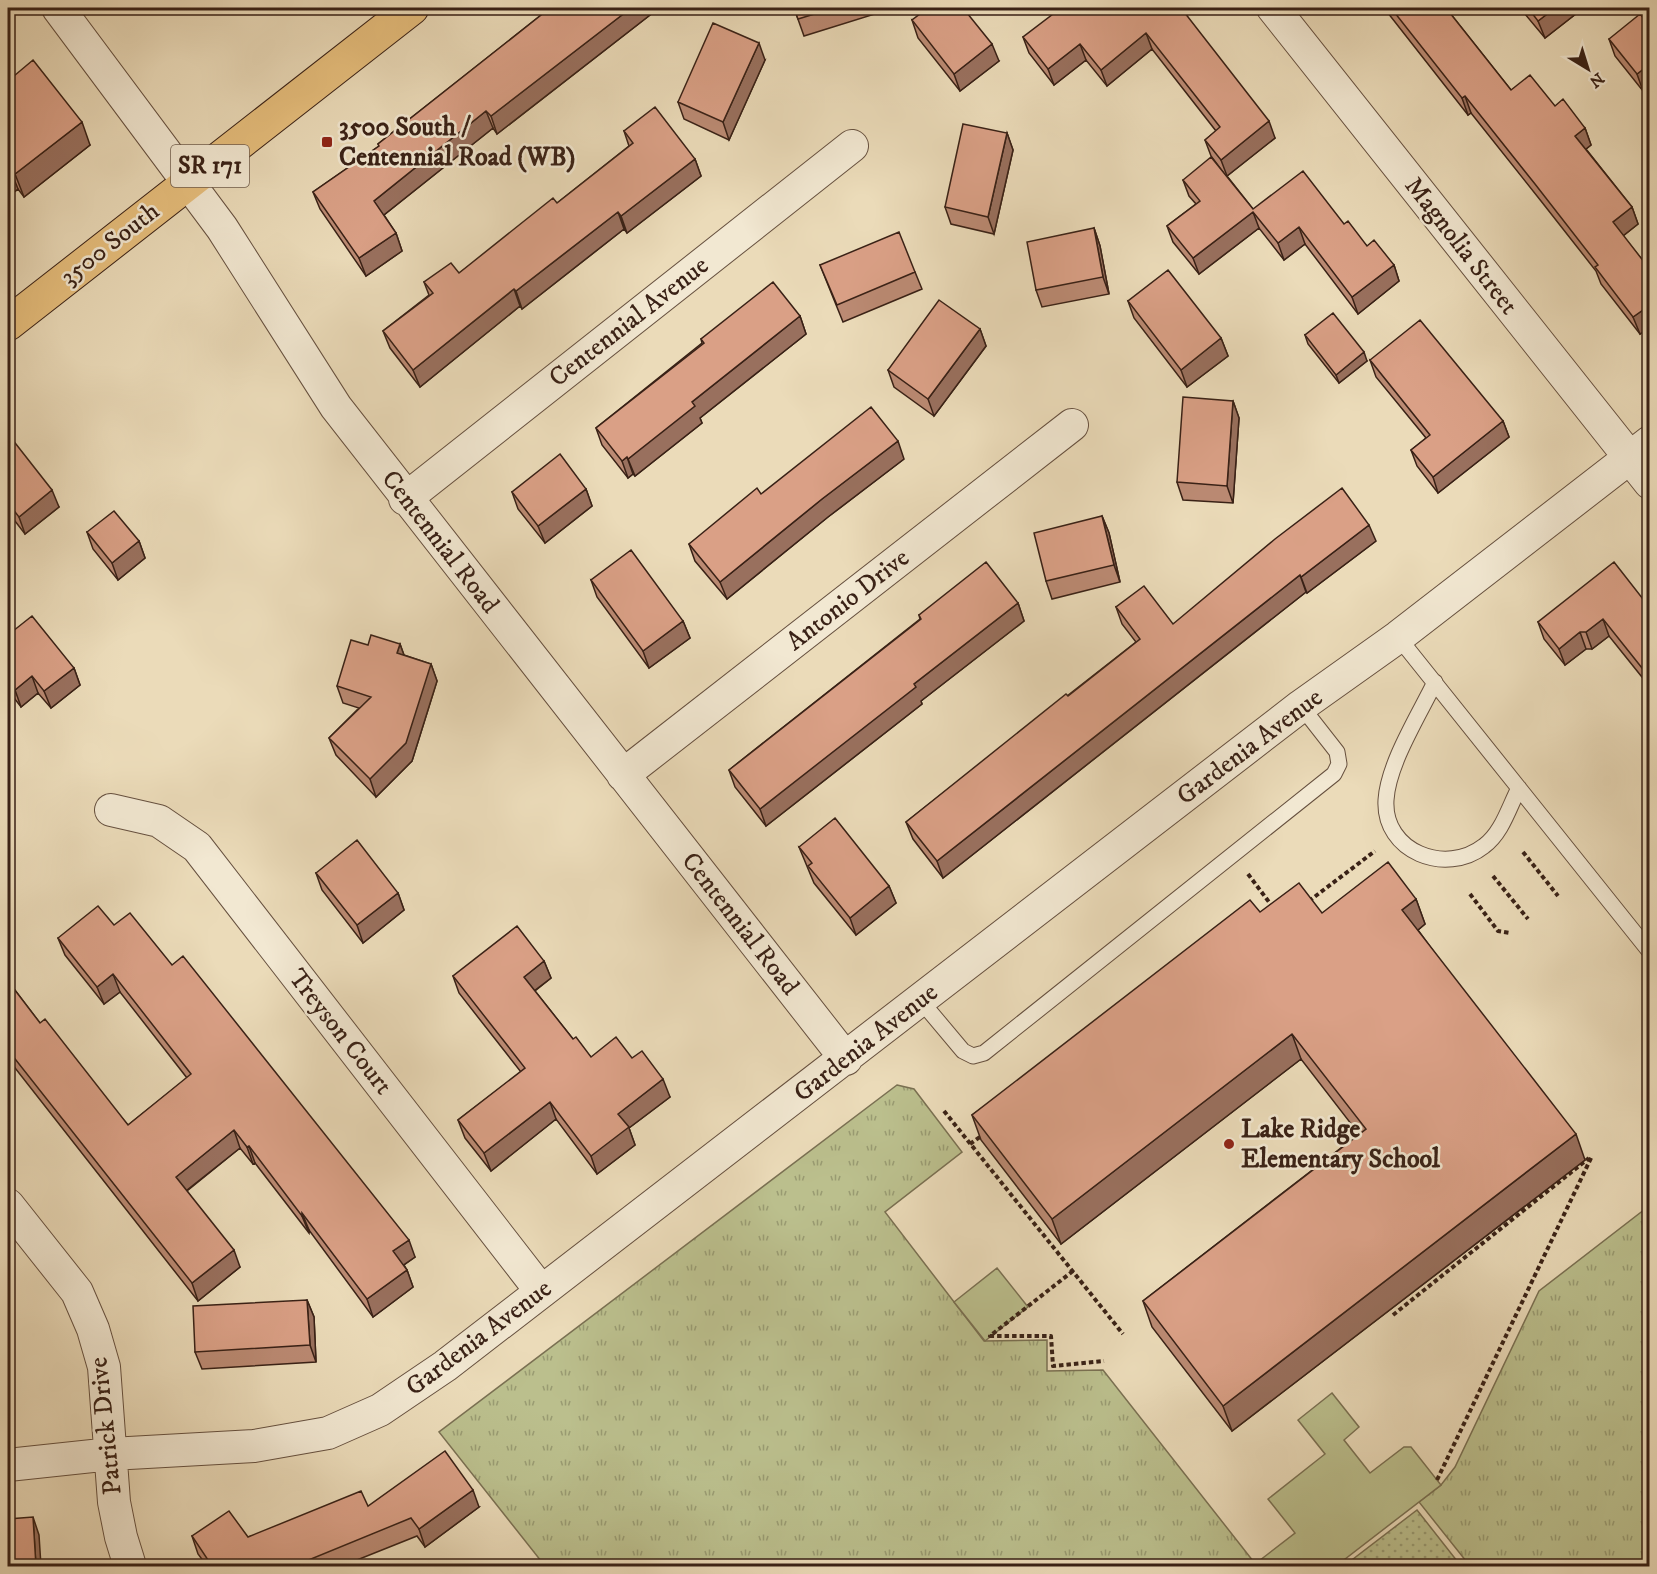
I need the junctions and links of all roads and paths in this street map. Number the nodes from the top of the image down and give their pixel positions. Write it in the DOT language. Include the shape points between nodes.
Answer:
graph roads {
  1 [pos="58,8"];
  2 [pos="412,8"];
  3 [pos="1273,8"];
  4 [pos="852,146"];
  5 [pos="189,182"];
  6 [pos="8,324"];
  7 [pos="1072,425"];
  8 [pos="1639,450"];
  9 [pos="1650,483"];
  10 [pos="405,499"];
  11 [pos="1398,637"];
  12 [pos="1435,682"];
  13 [pos="1301,706"];
  14 [pos="623,775"];
  15 [pos="1519,788"];
  16 [pos="111,810"];
  17 [pos="1375,850"];
  18 [pos="1523,852"];
  19 [pos="1247,873"];
  20 [pos="1493,876"];
  21 [pos="1470,894"];
  22 [pos="1558,896"];
  23 [pos="1302,906"];
  24 [pos="1275,909"];
  25 [pos="1528,919"];
  26 [pos="1510,933"];
  27 [pos="1650,952"];
  28 [pos="921,1001"];
  29 [pos="846,1059"];
  30 [pos="944,1111"];
  31 [pos="989,1130"];
  32 [pos="970,1144"];
  33 [pos="8,1204"];
  34 [pos="1073,1271"];
  35 [pos="541,1291"];
  36 [pos="1393,1315"];
  37 [pos="1123,1335"];
  38 [pos="1104,1361"];
  39 [pos="111,1454"];
  40 [pos="8,1465"];
  41 [pos="1437,1480"];
  42 [pos="130,1566"];
  1 -- 5 [label="street, Centennial Road"];
  2 -- 5 [label="main road, 3500 South / SR 171"];
  3 -- 8 [label="street, Magnolia Street"];
  4 -- 10 [label="street, Centennial Avenue"];
  5 -- 6 [label="main road, 3500 South / SR 171"];
  5 -- 10 [label="street, Centennial Road" via="230,239 336,407"];
  7 -- 14 [label="street, Antonio Drive"];
  8 -- 9 [label="street, Magnolia Street"];
  8 -- 11 [label="street, Gardenia Avenue"];
  10 -- 14 [label="street, Centennial Road"];
  11 -- 12 [label="lane"];
  11 -- 13 [label="street, Gardenia Avenue"];
  12 -- 15 [label="lane"];
  12 -- 15 [label="lane" via="1387,787 1387,810 1404,844 1418,853 1446,861 1475,853 1497,833"];
  13 -- 28 [label="street, Gardenia Avenue"];
  13 -- 28 [label="lane" via="1337,752 1339,764 1334,774 984,1053 973,1056 963,1051"];
  14 -- 29 [label="street, Centennial Road"];
  15 -- 27 [label="lane"];
  16 -- 35 [label="street, Treyson Court" via="159,821 197,847"];
  17 -- 23 [label="path"];
  18 -- 22 [label="path"];
  19 -- 24 [label="path"];
  20 -- 25 [label="path"];
  21 -- 26 [label="path" via="1498,931"];
  28 -- 29 [label="street, Gardenia Avenue"];
  29 -- 35 [label="street, Gardenia Avenue"];
  30 -- 32 [label="path"];
  31 -- 32 [label="path"];
  32 -- 34 [label="path"];
  33 -- 39 [label="street, Patrick Drive" via="77,1292 93,1329 105,1367"];
  34 -- 37 [label="path"];
  34 -- 38 [label="path" via="990,1336 1051,1336 1053,1366"];
  35 -- 39 [label="street, Gardenia Avenue" via="445,1366 380,1410 328,1433 254,1446"];
  36 -- 41 [label="path" via="1592,1156"];
  39 -- 40 [label="street, Gardenia Avenue"];
  39 -- 42 [label="street, Patrick Drive" via="114,1502"];
}
